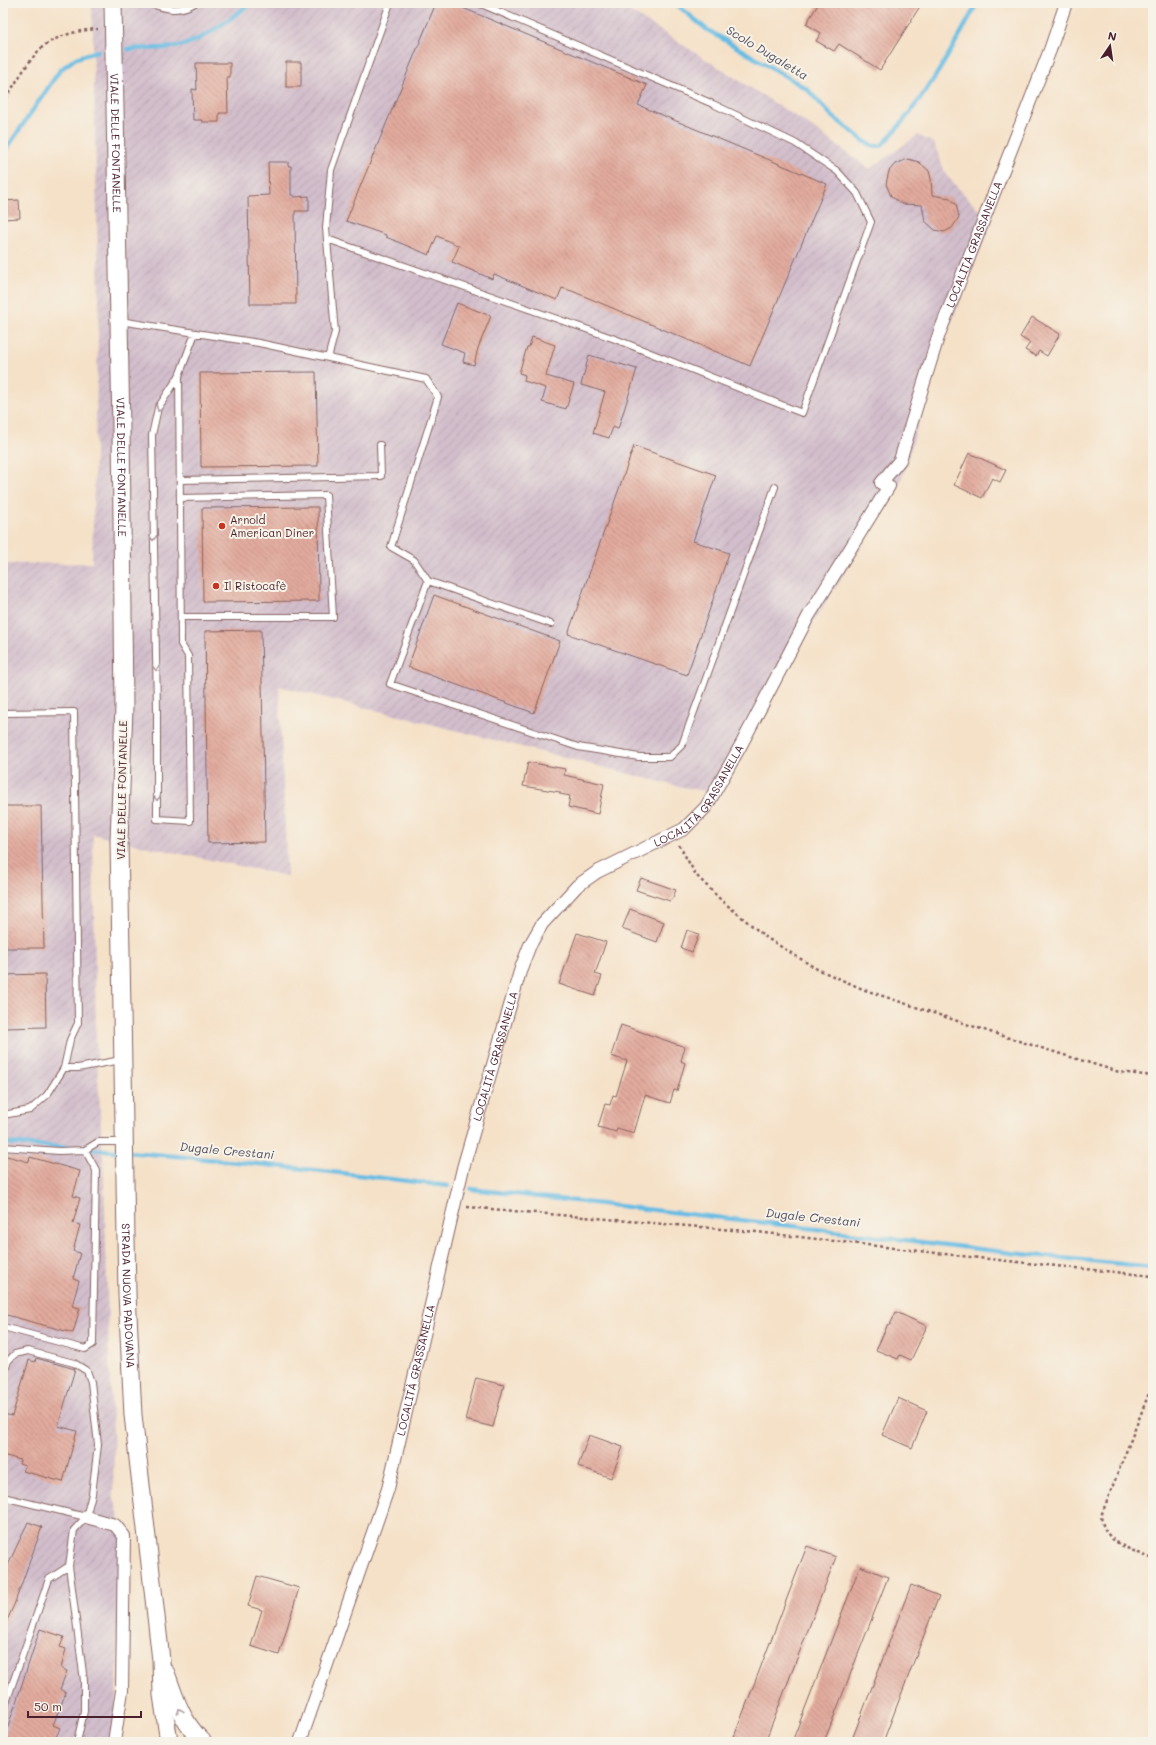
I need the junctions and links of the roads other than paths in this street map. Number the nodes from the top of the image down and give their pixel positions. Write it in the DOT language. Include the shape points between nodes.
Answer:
graph roads {
  1 [pos="113,3"];
  2 [pos="148,3"];
  3 [pos="195,3"];
  4 [pos="390,3"];
  5 [pos="479,3"];
  6 [pos="1066,3"];
  7 [pos="327,239"];
  8 [pos="119,321"];
  9 [pos="195,333"];
  10 [pos="328,358"];
  11 [pos="179,376"];
  12 [pos="380,444"];
  13 [pos="180,480"];
  14 [pos="775,487"];
  15 [pos="180,498"];
  16 [pos="428,581"];
  17 [pos="181,617"];
  18 [pos="551,624"];
  19 [pos="3,713"];
  20 [pos="122,930"];
  21 [pos="123,1060"];
  22 [pos="64,1068"];
  23 [pos="3,1115"];
  24 [pos="124,1142"];
  25 [pos="3,1147"];
  26 [pos="85,1150"];
  27 [pos="3,1327"];
  28 [pos="3,1376"];
  29 [pos="3,1497"];
  30 [pos="86,1517"];
  31 [pos="69,1566"];
  32 [pos="161,1660"];
  33 [pos="3,1711"];
  34 [pos="77,1742"];
  35 [pos="114,1742"];
  36 [pos="169,1742"];
  37 [pos="203,1742"];
  38 [pos="300,1742"];
  1 -- 8 [label="main road, VIALE DELLE FONTANELLE"];
  2 -- 3 [label="lane" via="168,9 186,8"];
  4 -- 7 [label="lane" via="331,170"];
  5 -- 7 [label="lane" via="713,104 795,143 837,171 857,193 871,222 802,413 615,339"];
  6 -- 38 [label="street, LOCALITÀ GRASSANELLA" via="939,334 900,460 808,617 717,789 706,807 684,829 597,872 577,886 542,924 530,945 521,968 463,1168 388,1489"];
  7 -- 10 [label="lane" via="336,332"];
  8 -- 9 [label="lane"];
  8 -- 20 [label="main road, VIALE DELLE FONTANELLE" via="124,707 119,841"];
  9 -- 10 [label="lane"];
  9 -- 11 [label="lane"];
  10 -- 16 [label="lane" via="426,379 438,397 391,547 414,560"];
  11 -- 13 [label="lane"];
  11 -- 17 [label="lane, one-way" via="158,408 152,435 157,819 190,821 188,656 181,644"];
  12 -- 13 [label="lane" via="381,476"];
  13 -- 15 [label="lane"];
  14 -- 16 [label="lane" via="682,745 670,757 640,757 578,747 390,684"];
  15 -- 17 [label="lane"];
  15 -- 17 [label="lane" via="326,495 333,617"];
  16 -- 18 [label="lane"];
  19 -- 22 [label="lane" via="74,712 78,1023 70,1040"];
  20 -- 21 [label="main road, STRADA NUOVA PADOVANA"];
  21 -- 22 [label="lane"];
  21 -- 24 [label="main road, STRADA NUOVA PADOVANA"];
  22 -- 23 [label="lane" via="47,1095 30,1110"];
  24 -- 26 [label="lane" via="98,1142"];
  24 -- 32 [label="main road, STRADA NUOVA PADOVANA" via="127,1294 133,1415"];
  25 -- 26 [label="lane"];
  26 -- 27 [label="lane" via="96,1170 93,1344 85,1349"];
  28 -- 30 [label="lane" via="8,1361 15,1354 28,1351 74,1363 86,1371 91,1382 98,1445 92,1494"];
  29 -- 30 [label="lane"];
  30 -- 31 [label="lane" via="74,1530"];
  30 -- 35 [label="street" via="115,1525 124,1536 122,1691"];
  31 -- 33 [label="lane" via="49,1579"];
  31 -- 34 [label="lane" via="84,1681 84,1711"];
  32 -- 36 [label="main road" via="162,1695"];
  37 -- 32 [label="main road, one-way" via="182,1717"];
}
